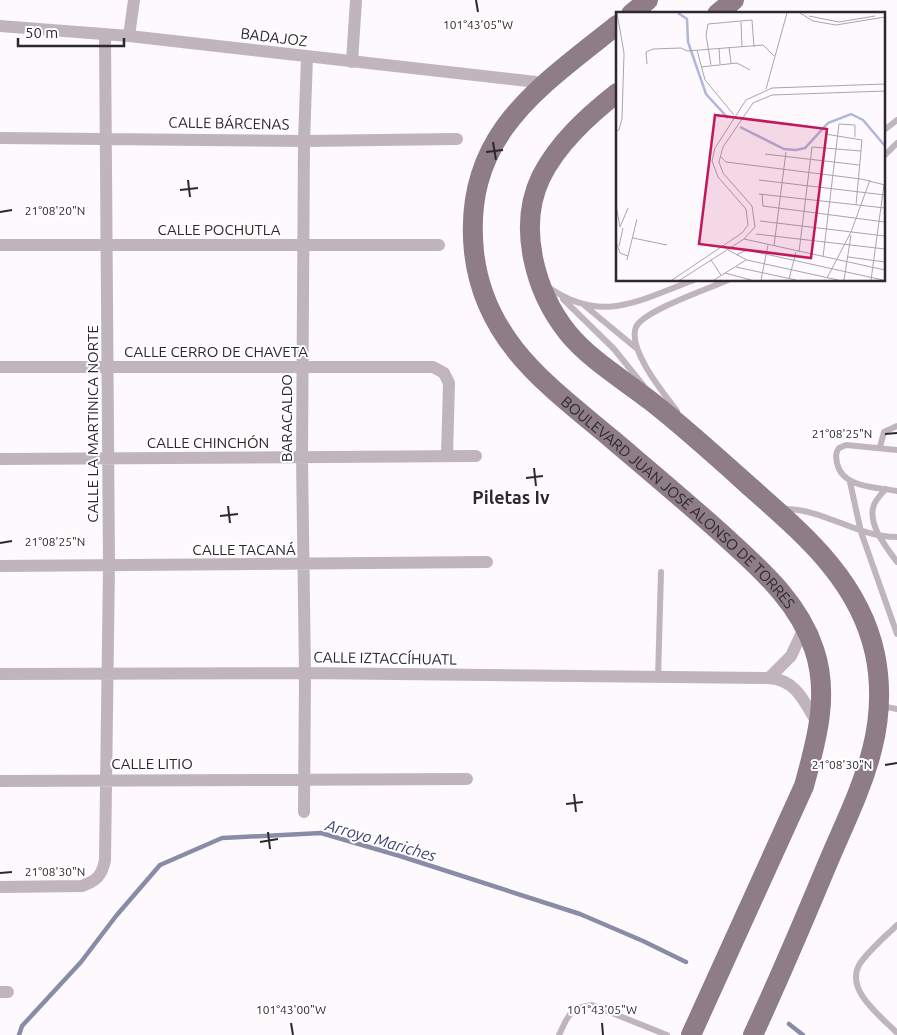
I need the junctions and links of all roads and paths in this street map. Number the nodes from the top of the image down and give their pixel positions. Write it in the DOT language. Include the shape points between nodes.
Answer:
graph roads {
  1 [pos="134,0"];
  2 [pos="356,0"];
  3 [pos="648,0"];
  4 [pos="734,0"];
  5 [pos="633,12"];
  6 [pos="719,12"];
  7 [pos="0,26"];
  8 [pos="616,26"];
  9 [pos="105,35"];
  10 [pos="129,36"];
  11 [pos="307,57"];
  12 [pos="352,62"];
  13 [pos="545,83"];
  14 [pos="616,94"];
  15 [pos="897,120"];
  16 [pos="884,130"];
  17 [pos="107,137"];
  18 [pos="0,138"];
  19 [pos="456,139"];
  20 [pos="304,140"];
  21 [pos="897,142"];
  22 [pos="884,156"];
  23 [pos="0,245"];
  24 [pos="439,245"];
  25 [pos="108,246"];
  26 [pos="305,246"];
  27 [pos="539,281"];
  28 [pos="691,281"];
  29 [pos="726,281"];
  30 [pos="561,296"];
  31 [pos="583,303"];
  32 [pos="637,349"];
  33 [pos="0,367"];
  34 [pos="108,367"];
  35 [pos="303,368"];
  36 [pos="660,408"];
  37 [pos="897,426"];
  38 [pos="697,439"];
  39 [pos="880,447"];
  40 [pos="897,450"];
  41 [pos="447,455"];
  42 [pos="476,456"];
  43 [pos="302,458"];
  44 [pos="0,459"];
  45 [pos="108,459"];
  46 [pos="850,482"];
  47 [pos="886,489"];
  48 [pos="897,491"];
  49 [pos="776,510"];
  50 [pos="861,532"];
  51 [pos="897,536"];
  52 [pos="880,537"];
  53 [pos="487,562"];
  54 [pos="897,562"];
  55 [pos="304,565"];
  56 [pos="0,566"];
  57 [pos="108,566"];
  58 [pos="661,572"];
  59 [pos="804,626"];
  60 [pos="897,634"];
  61 [pos="0,674"];
  62 [pos="108,674"];
  63 [pos="305,674"];
  64 [pos="658,678"];
  65 [pos="769,678"];
  66 [pos="893,708"];
  67 [pos="819,726"];
  68 [pos="303,779"];
  69 [pos="467,779"];
  70 [pos="107,780"];
  71 [pos="0,781"];
  72 [pos="304,812"];
  73 [pos="0,887"];
  74 [pos="897,925"];
  75 [pos="897,1033"];
  76 [pos="559,1035"];
  77 [pos="667,1035"];
  78 [pos="692,1035"];
  79 [pos="753,1035"];
  1 -- 10 [label="street"];
  2 -- 12 [label="street"];
  3 -- 5 [label="main road"];
  4 -- 6 [label="main road"];
  7 -- 9 [label="street, BADAJOZ"];
  8 -- 13 [label="main road, BOULEVARD JUAN JOSÉ ALONSO DE TORRES"];
  9 -- 10 [label="street, BADAJOZ"];
  9 -- 17 [label="street, CALLE LA MARTINICA NORTE"];
  10 -- 11 [label="street, BADAJOZ"];
  11 -- 12 [label="street, BADAJOZ"];
  11 -- 20 [label="street, BARACALDO"];
  12 -- 13 [label="street, BADAJOZ"];
  13 -- 59 [label="main road, BOULEVARD JUAN JOSÉ ALONSO DE TORRES" via="522,105 498,136 476,193 472,231 475,263 489,310 524,362 752,561 778,587"];
  14 -- 27 [label="main road" via="574,131 540,178 534,197 531,229"];
  15 -- 16 [label="lane"];
  17 -- 18 [label="street, CALLE BÁRCENAS"];
  17 -- 20 [label="street, CALLE BÁRCENAS"];
  17 -- 25 [label="street, CALLE LA MARTINICA NORTE"];
  19 -- 20 [label="street, CALLE BÁRCENAS"];
  20 -- 26 [label="street, BARACALDO"];
  21 -- 22 [label="lane"];
  23 -- 25 [label="street, CALLE POCHUTLA"];
  24 -- 26 [label="street, CALLE POCHUTLA"];
  25 -- 26 [label="street, CALLE POCHUTLA"];
  25 -- 34 [label="street, CALLE LA MARTINICA NORTE"];
  26 -- 35 [label="street, BARACALDO"];
  27 -- 30 [label="lane"];
  27 -- 36 [label="main road" via="552,310 570,335"];
  28 -- 31 [label="lane" via="625,306 607,308"];
  29 -- 32 [label="lane" via="642,319 635,329"];
  30 -- 31 [label="lane"];
  30 -- 36 [label="lane" via="614,349"];
  31 -- 32 [label="lane"];
  32 -- 38 [label="lane"];
  33 -- 34 [label="street, CALLE CERRO DE CHAVETA"];
  34 -- 35 [label="street, CALLE CERRO DE CHAVETA"];
  34 -- 45 [label="street, CALLE LA MARTINICA NORTE"];
  35 -- 41 [label="street, CALLE CERRO DE CHAVETA" via="433,367 444,373 448,383"];
  35 -- 43 [label="street, BARACALDO"];
  36 -- 38 [label="main road"];
  37 -- 39 [label="lane" via="884,432"];
  38 -- 49 [label="main road"];
  39 -- 40 [label="lane"];
  39 -- 46 [label="lane" via="846,445 838,448 839,471"];
  41 -- 42 [label="street, CALLE CHINCHÓN"];
  41 -- 43 [label="street, CALLE CHINCHÓN"];
  43 -- 45 [label="street, CALLE CHINCHÓN"];
  43 -- 55 [label="street, BARACALDO"];
  44 -- 45 [label="street, CALLE CHINCHÓN"];
  45 -- 57 [label="street, CALLE LA MARTINICA NORTE"];
  46 -- 47 [label="lane"];
  46 -- 50 [label="lane"];
  47 -- 48 [label="lane"];
  47 -- 52 [label="lane" via="873,508"];
  49 -- 50 [label="lane" via="800,509"];
  49 -- 66 [label="main road" via="825,557 853,596"];
  50 -- 52 [label="lane"];
  50 -- 60 [label="lane"];
  51 -- 52 [label="lane"];
  52 -- 54 [label="lane"];
  53 -- 55 [label="street, CALLE TACANÁ"];
  55 -- 57 [label="street, CALLE TACANÁ"];
  55 -- 63 [label="street, BARACALDO"];
  56 -- 57 [label="street, CALLE TACANÁ"];
  57 -- 62 [label="street, CALLE LA MARTINICA NORTE"];
  58 -- 64 [label="lane"];
  59 -- 65 [label="street" via="786,664"];
  59 -- 67 [label="main road, BOULEVARD JUAN JOSÉ ALONSO DE TORRES" via="819,668 822,699"];
  61 -- 62 [label="street, CALLE IZTACCÍHUATL"];
  62 -- 63 [label="street, CALLE IZTACCÍHUATL"];
  62 -- 70 [label="street, CALLE LA MARTINICA NORTE"];
  63 -- 64 [label="street, CALLE IZTACCÍHUATL"];
  63 -- 68 [label="street, BARACALDO"];
  64 -- 65 [label="street, CALLE IZTACCÍHUATL"];
  65 -- 67 [label="street, CALLE IZTACCÍHUATL" via="790,683"];
  66 -- 79 [label="main road"];
  67 -- 78 [label="main road, BOULEVARD JUAN JOSÉ ALONSO DE TORRES" via="804,786"];
  68 -- 69 [label="street, CALLE LITIO"];
  68 -- 70 [label="street, CALLE LITIO"];
  68 -- 72 [label="street, BARACALDO"];
  70 -- 71 [label="street, CALLE LITIO"];
  70 -- 73 [label="street, CALLE LA MARTINICA NORTE" via="102,874 94,882 82,886"];
  74 -- 75 [label="lane" via="859,966 856,980 869,1005"];
  76 -- 77 [label="lane" via="569,1014 579,1007 592,1005"];
}
